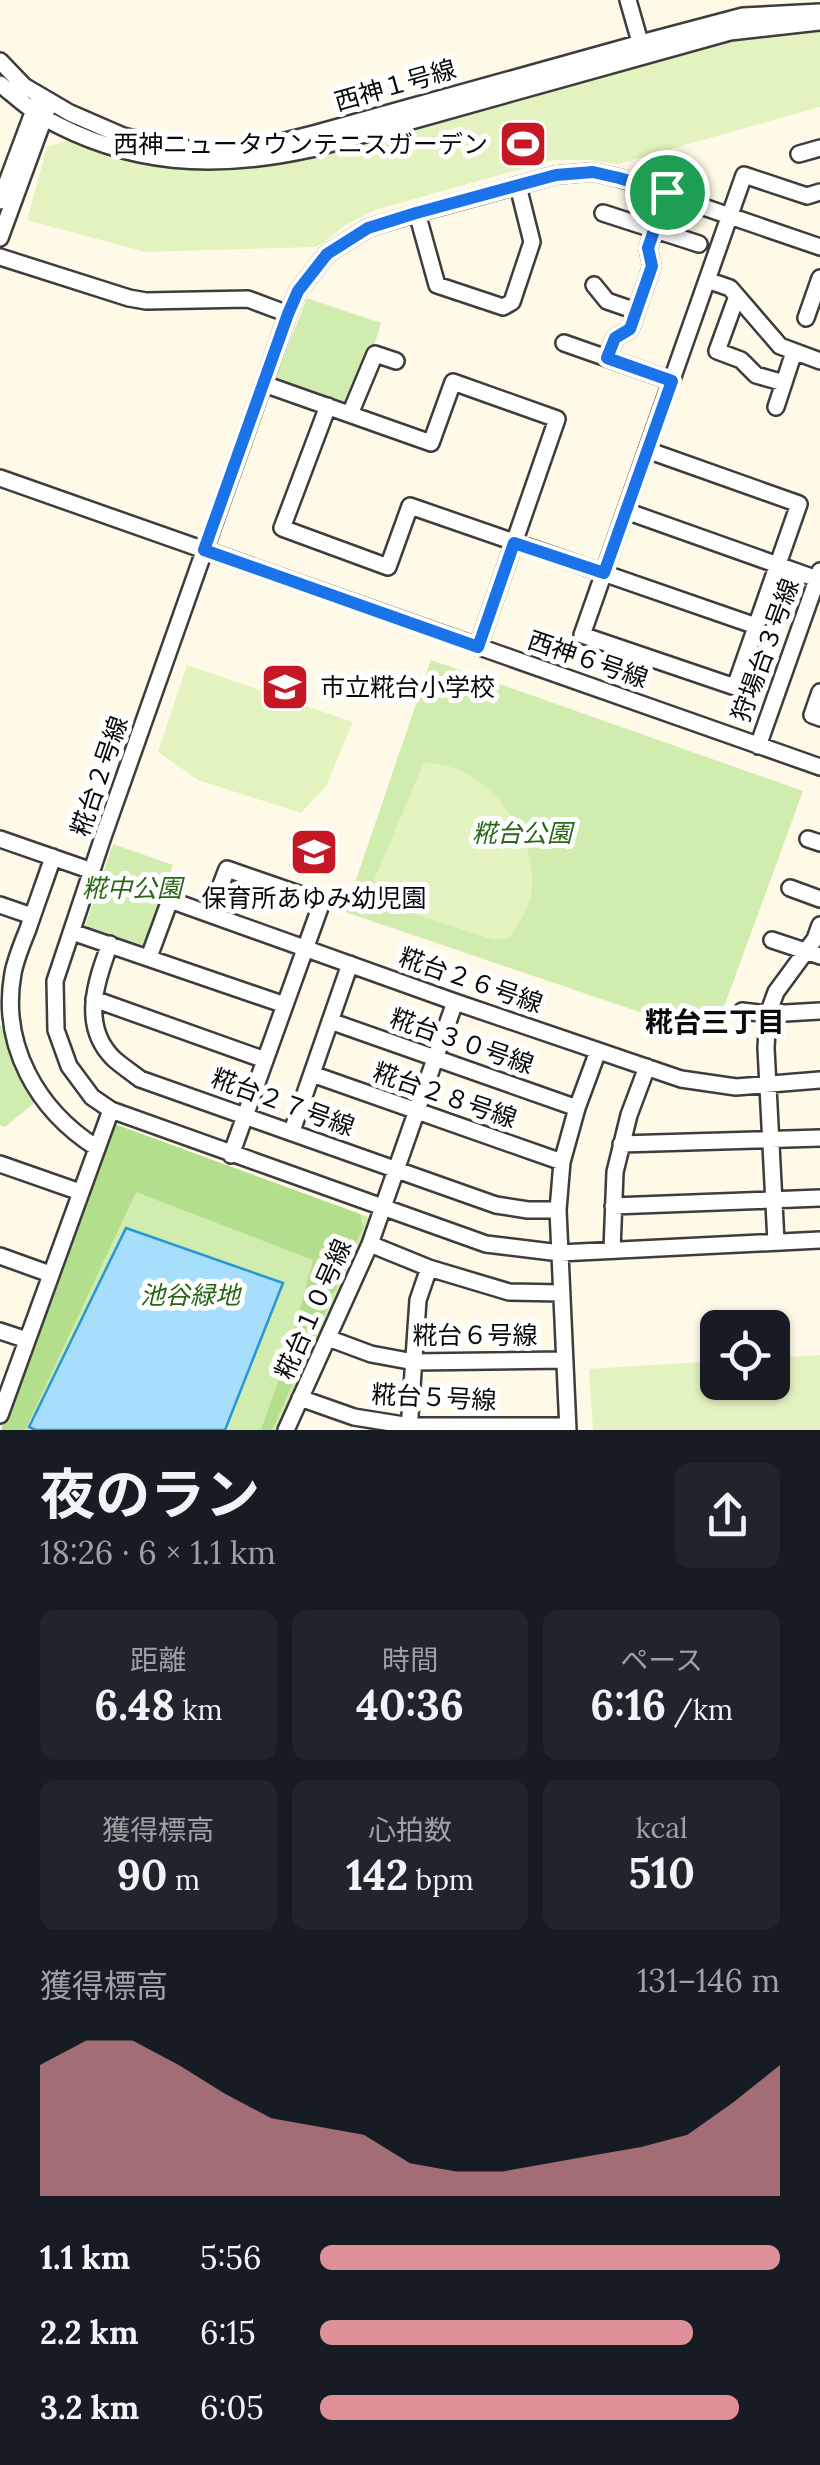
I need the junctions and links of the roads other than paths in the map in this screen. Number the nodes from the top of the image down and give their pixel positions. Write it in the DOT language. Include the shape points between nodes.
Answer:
graph roads {
  1 [pos="628,0"];
  2 [pos="820,12"];
  3 [pos="820,22"];
  4 [pos="642,49"];
  5 [pos="0,61"];
  6 [pos="0,84"];
  7 [pos="42,106"];
  8 [pos="820,148"];
  9 [pos="799,154"];
  10 [pos="518,186"];
  11 [pos="667,192"];
  12 [pos="820,192"];
  13 [pos="0,201"];
  14 [pos="416,213"];
  15 [pos="603,213"];
  16 [pos="730,215"];
  17 [pos="654,228"];
  18 [pos="0,238"];
  19 [pos="699,244"];
  20 [pos="820,247"];
  21 [pos="0,257"];
  22 [pos="707,280"];
  23 [pos="594,285"];
  24 [pos="819,286"];
  25 [pos="738,296"];
  26 [pos="636,311"];
  27 [pos="288,314"];
  28 [pos="806,318"];
  29 [pos="564,344"];
  30 [pos="794,352"];
  31 [pos="607,358"];
  32 [pos="396,361"];
  33 [pos="820,361"];
  34 [pos="672,381"];
  35 [pos="784,383"];
  36 [pos="264,384"];
  37 [pos="328,406"];
  38 [pos="776,407"];
  39 [pos="350,414"];
  40 [pos="648,450"];
  41 [pos="0,478"];
  42 [pos="626,511"];
  43 [pos="514,543"];
  44 [pos="204,550"];
  45 [pos="778,565"];
  46 [pos="604,573"];
  47 [pos="819,577"];
  48 [pos="756,626"];
  49 [pos="478,647"];
  50 [pos="820,692"];
  51 [pos="816,717"];
  52 [pos="758,746"];
  53 [pos="820,767"];
  54 [pos="0,838"];
  55 [pos="53,857"];
  56 [pos="92,871"];
  57 [pos="790,888"];
  58 [pos="820,899"];
  59 [pos="0,905"];
  60 [pos="210,914"];
  61 [pos="32,916"];
  62 [pos="820,926"];
  63 [pos="72,932"];
  64 [pos="772,940"];
  65 [pos="110,944"];
  66 [pos="305,947"];
  67 [pos="813,954"];
  68 [pos="148,957"];
  69 [pos="350,964"];
  70 [pos="7,966"];
  71 [pos="94,999"];
  72 [pos="455,1002"];
  73 [pos="285,1005"];
  74 [pos="742,1011"];
  75 [pos="820,1011"];
  76 [pos="768,1014"];
  77 [pos="330,1021"];
  78 [pos="5,1023"];
  79 [pos="598,1051"];
  80 [pos="435,1058"];
  81 [pos="265,1060"];
  82 [pos="646,1068"];
  83 [pos="312,1074"];
  84 [pos="820,1080"];
  85 [pos="768,1085"];
  86 [pos="577,1108"];
  87 [pos="110,1110"];
  88 [pos="416,1111"];
  89 [pos="246,1115"];
  90 [pos="292,1132"];
  91 [pos="820,1138"];
  92 [pos="770,1141"];
  93 [pos="621,1144"];
  94 [pos="96,1148"];
  95 [pos="231,1155"];
  96 [pos="562,1162"];
  97 [pos="0,1164"];
  98 [pos="396,1170"];
  99 [pos="80,1192"];
  100 [pos="820,1198"];
  101 [pos="773,1201"];
  102 [pos="613,1206"];
  103 [pos="383,1208"];
  104 [pos="558,1210"];
  105 [pos="820,1240"];
  106 [pos="776,1242"];
  107 [pos="370,1244"];
  108 [pos="612,1250"];
  109 [pos="560,1253"];
  110 [pos="0,1256"];
  111 [pos="429,1268"];
  112 [pos="50,1274"];
  113 [pos="562,1293"];
  114 [pos="0,1330"];
  115 [pos="328,1338"];
  116 [pos="26,1340"];
  117 [pos="565,1360"];
  118 [pos="414,1362"];
  119 [pos="3,1397"];
  120 [pos="300,1398"];
  121 [pos="0,1415"];
  122 [pos="410,1428"];
  123 [pos="568,1428"];
  124 [pos="286,1430"];
  1 -- 4 [label="street"];
  2 -- 4 [label="street, 西神１号線" via="744,16"];
  3 -- 4 [label="street, 西神１号線"];
  4 -- 7 [label="street, 西神１号線" via="269,145 222,150 124,136"];
  5 -- 7 [label="street, 西神１号線"];
  6 -- 7 [label="street, 西神１号線"];
  7 -- 13 [label="street"];
  7 -- 18 [label="street"];
  8 -- 9 [label="street"];
  10 -- 11 [label="street, 糀台２号線" via="593,172"];
  10 -- 14 [label="street, 糀台２号線"];
  10 -- 14 [label="street" via="532,242 512,302 502,307 437,285"];
  11 -- 16 [label="street, 糀台２号線"];
  11 -- 17 [label="street"];
  12 -- 16 [label="street" via="807,196 744,174"];
  14 -- 27 [label="street, 糀台２号線" via="368,228 327,254"];
  15 -- 17 [label="street"];
  16 -- 20 [label="street, 糀台２号線"];
  16 -- 22 [label="street"];
  17 -- 19 [label="street"];
  17 -- 26 [label="street" via="652,266"];
  21 -- 27 [label="street" via="146,302 248,299"];
  22 -- 25 [label="street"];
  22 -- 34 [label="street"];
  23 -- 26 [label="street" via="607,301"];
  24 -- 28 [label="street"];
  25 -- 30 [label="street" via="780,346"];
  25 -- 35 [label="street" via="717,351"];
  26 -- 31 [label="street"];
  27 -- 36 [label="street, 糀台２号線"];
  29 -- 31 [label="street"];
  30 -- 33 [label="street"];
  30 -- 35 [label="street"];
  31 -- 34 [label="street"];
  32 -- 39 [label="street" via="374,354"];
  34 -- 40 [label="street"];
  35 -- 38 [label="street"];
  36 -- 37 [label="street"];
  36 -- 44 [label="street, 糀台２号線"];
  37 -- 39 [label="street"];
  37 -- 43 [label="street" via="282,528 388,567 410,506"];
  39 -- 43 [label="street" via="431,443 453,382 557,419"];
  40 -- 42 [label="street"];
  40 -- 45 [label="street" via="799,504"];
  41 -- 44 [label="street, 西神６号線"];
  42 -- 45 [label="street"];
  42 -- 46 [label="street"];
  43 -- 46 [label="street"];
  43 -- 49 [label="street"];
  44 -- 49 [label="street, 西神６号線"];
  44 -- 56 [label="street, 糀台２号線"];
  45 -- 47 [label="street"];
  45 -- 48 [label="street"];
  46 -- 48 [label="street"];
  46 -- 48 [label="street" via="582,635 735,687"];
  47 -- 52 [label="street, 狩場台３号線"];
  49 -- 52 [label="street, 西神６号線"];
  50 -- 51 [label="street"];
  52 -- 53 [label="street, 西神６号線"];
  54 -- 55 [label="street"];
  55 -- 56 [label="street"];
  55 -- 61 [label="street"];
  56 -- 63 [label="street, 糀台２号線"];
  57 -- 58 [label="street"];
  59 -- 61 [label="street"];
  60 -- 66 [label="street, 糀台２６号線"];
  60 -- 66 [label="street" via="227,869 275,885 322,902"];
  60 -- 68 [label="street, 糀台２６号線" via="170,900"];
  61 -- 70 [label="street"];
  62 -- 67 [label="street"];
  63 -- 65 [label="street"];
  63 -- 87 [label="street, 糀台２号線" via="55,981 56,1030 68,1066"];
  64 -- 67 [label="street"];
  65 -- 68 [label="street"];
  65 -- 71 [label="street, 糀台２７号線"];
  66 -- 69 [label="street, 糀台２６号線"];
  66 -- 73 [label="street"];
  67 -- 76 [label="street" via="776,992"];
  68 -- 73 [label="street"];
  69 -- 72 [label="street, 糀台２６号線"];
  69 -- 77 [label="street"];
  70 -- 78 [label="street"];
  71 -- 81 [label="street"];
  71 -- 89 [label="street, 糀台２７号線" via="96,1032 126,1068"];
  72 -- 79 [label="street, 糀台２６号線"];
  72 -- 80 [label="street, 糀台１０号線"];
  73 -- 81 [label="street"];
  74 -- 76 [label="street"];
  75 -- 76 [label="street"];
  76 -- 85 [label="street"];
  77 -- 80 [label="street, 糀台３０号線"];
  77 -- 83 [label="street"];
  78 -- 94 [label="street" via="43,1101"];
  79 -- 82 [label="street, 糀台２６号線"];
  79 -- 86 [label="street"];
  80 -- 86 [label="street, 糀台３０号線"];
  80 -- 88 [label="street, 糀台１０号線"];
  81 -- 89 [label="street"];
  82 -- 85 [label="street, 糀台２６号線" via="736,1088"];
  82 -- 93 [label="street"];
  83 -- 88 [label="street, 糀台２８号線"];
  83 -- 90 [label="street"];
  84 -- 85 [label="street, 糀台２６号線"];
  85 -- 92 [label="street"];
  86 -- 96 [label="street"];
  87 -- 94 [label="street"];
  87 -- 95 [label="street, 糀台２号線"];
  88 -- 96 [label="street, 糀台２８号線"];
  88 -- 98 [label="street, 糀台１０号線"];
  89 -- 90 [label="street, 糀台２７号線"];
  89 -- 95 [label="street"];
  90 -- 98 [label="street, 糀台２７号線"];
  91 -- 92 [label="street"];
  92 -- 93 [label="street"];
  92 -- 101 [label="street"];
  93 -- 102 [label="street"];
  94 -- 99 [label="street"];
  95 -- 103 [label="street, 糀台２号線"];
  96 -- 104 [label="street"];
  97 -- 99 [label="street"];
  98 -- 103 [label="street, 糀台１０号線"];
  98 -- 104 [label="street, 糀台２７号線" via="496,1205"];
  99 -- 112 [label="street"];
  100 -- 101 [label="street"];
  101 -- 102 [label="street"];
  101 -- 106 [label="street"];
  102 -- 108 [label="street"];
  103 -- 107 [label="street, 糀台１０号線"];
  103 -- 109 [label="street, 糀台２号線" via="486,1244"];
  104 -- 109 [label="street"];
  105 -- 106 [label="street, 糀台２号線"];
  106 -- 108 [label="street, 糀台２号線"];
  107 -- 111 [label="street"];
  107 -- 115 [label="street, 糀台１０号線"];
  108 -- 109 [label="street, 糀台２号線"];
  109 -- 113 [label="street"];
  110 -- 112 [label="street"];
  111 -- 113 [label="street" via="509,1292"];
  111 -- 118 [label="street" via="418,1300"];
  112 -- 116 [label="street"];
  113 -- 117 [label="street"];
  114 -- 116 [label="street"];
  115 -- 118 [label="street, 糀台６号線"];
  115 -- 120 [label="street, 糀台１０号線"];
  116 -- 119 [label="street"];
  117 -- 118 [label="street, 糀台６号線"];
  117 -- 123 [label="street"];
  118 -- 122 [label="street"];
  119 -- 121 [label="street"];
  120 -- 122 [label="street, 糀台５号線"];
  120 -- 124 [label="street, 糀台１０号線"];
  122 -- 123 [label="street, 糀台５号線"];
}
